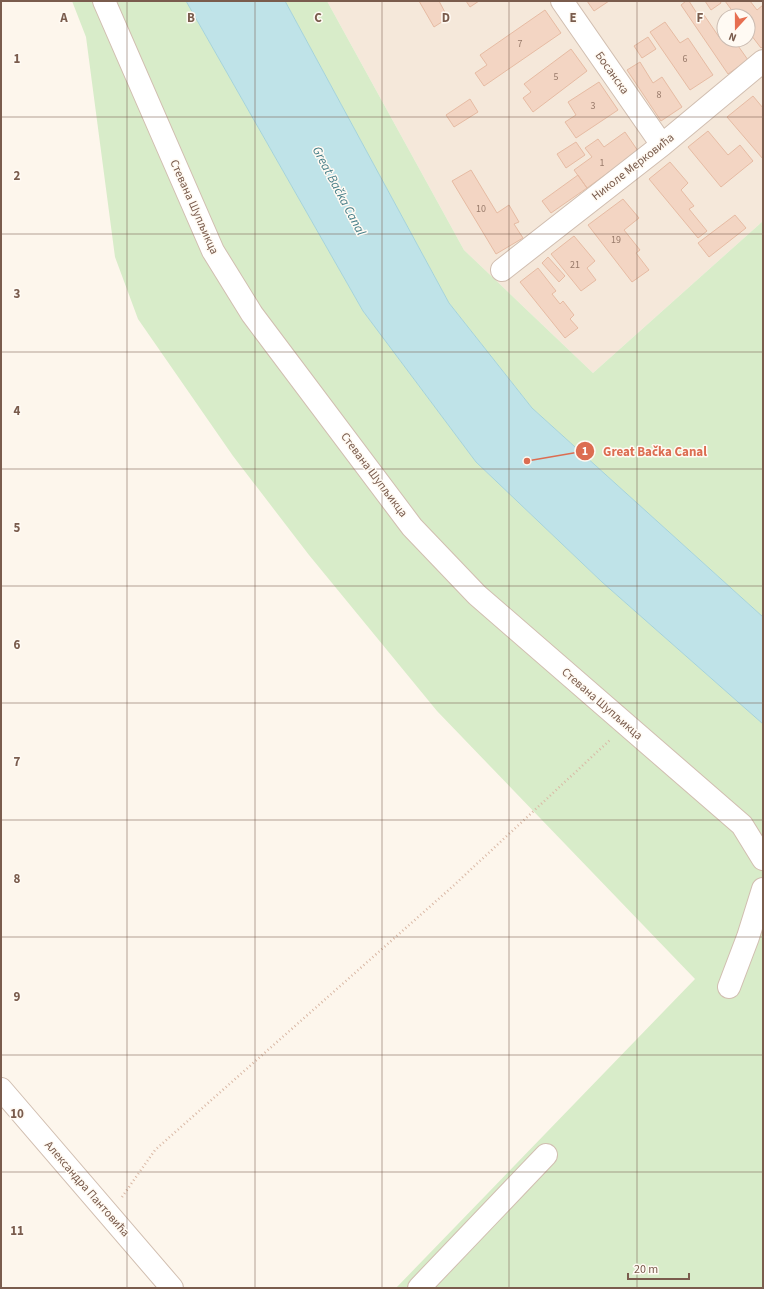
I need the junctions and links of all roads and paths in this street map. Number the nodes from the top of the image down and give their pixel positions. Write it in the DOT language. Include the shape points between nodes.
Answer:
graph roads {
  1 [pos="104,1"];
  2 [pos="562,1"];
  3 [pos="763,61"];
  4 [pos="662,145"];
  5 [pos="502,270"];
  6 [pos="626,725"];
  7 [pos="763,859"];
  8 [pos="763,889"];
  9 [pos="729,987"];
  10 [pos="1,1089"];
  11 [pos="546,1155"];
  12 [pos="109,1215"];
  13 [pos="172,1288"];
  14 [pos="419,1288"];
  1 -- 6 [label="street, Стевана Шупљикца" via="213,252 252,314 412,527 477,595"];
  2 -- 4 [label="street, Босанска"];
  3 -- 4 [label="street, Николе Мерковића"];
  4 -- 5 [label="street, Николе Мерковића"];
  6 -- 7 [label="street, Стевана Шупљикца" via="742,826"];
  6 -- 12 [label="path" via="452,887 156,1150"];
  8 -- 9 [label="street"];
  10 -- 12 [label="street, Александра Пантовића"];
  11 -- 14 [label="street"];
  12 -- 13 [label="street, Александра Пантовића"];
}
